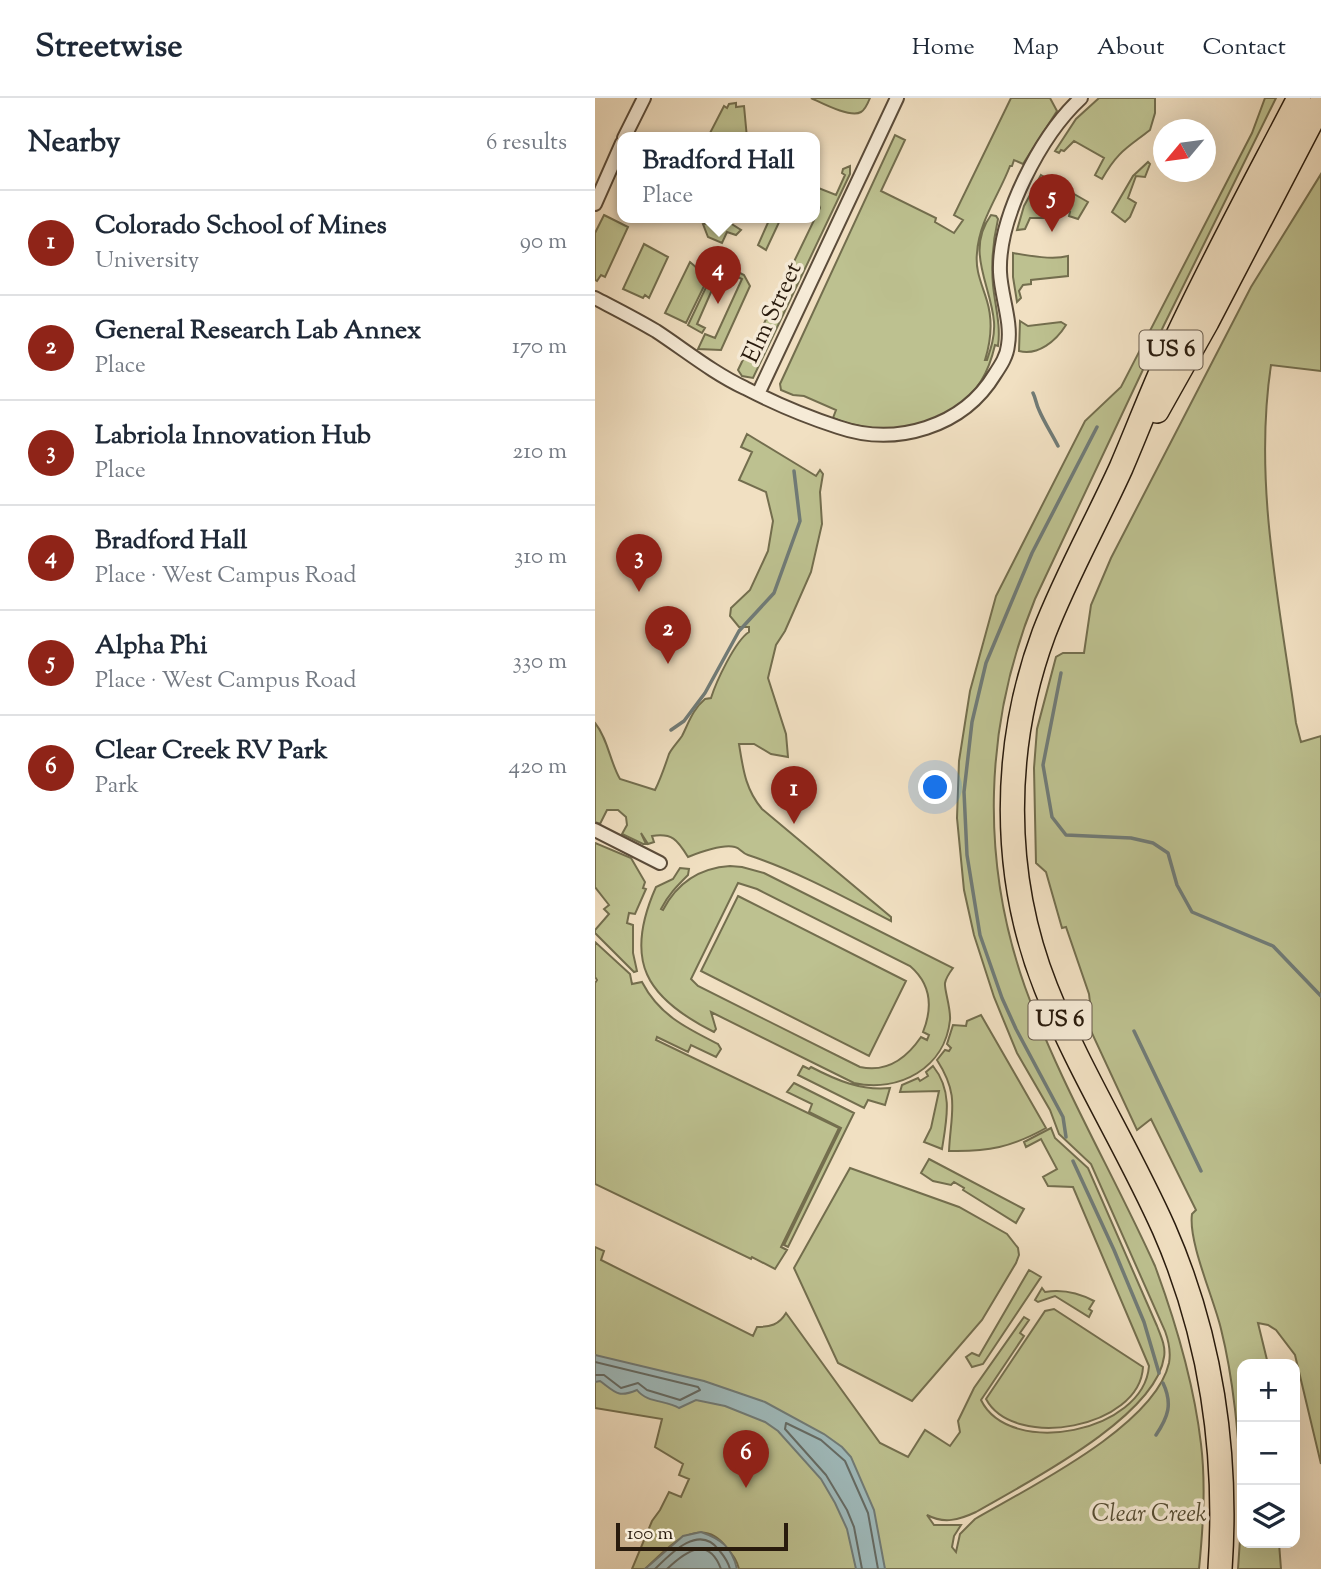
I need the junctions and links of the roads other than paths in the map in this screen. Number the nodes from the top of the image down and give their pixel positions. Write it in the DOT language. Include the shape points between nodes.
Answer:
graph roads {
  1 [pos="644,98"];
  2 [pos="897,98"];
  3 [pos="1081,98"];
  4 [pos="1287,98"];
  5 [pos="1299,98"];
  6 [pos="1321,103"];
  7 [pos="627,132"];
  8 [pos="1321,137"];
  9 [pos="617,154"];
  10 [pos="595,204"];
  11 [pos="1228,236"];
  12 [pos="595,298"];
  13 [pos="1214,308"];
  14 [pos="758,394"];
  15 [pos="1121,467"];
  16 [pos="595,830"];
  17 [pos="660,863"];
  18 [pos="1220,1569"];
  1 -- 7 [label="street"];
  2 -- 14 [label="street, Elm Street"];
  3 -- 14 [label="street" via="1051,134 1009,212 1000,270 1009,345 991,382 967,408 928,427 878,435 839,428"];
  4 -- 11 [label="highway"];
  5 -- 11 [label="highway, US 6"];
  6 -- 13 [label="highway, US 6"];
  8 -- 13 [label="highway"];
  9 -- 10 [label="street"];
  11 -- 15 [label="highway, US 6" via="1165,361"];
  12 -- 14 [label="street"];
  13 -- 15 [label="highway, US 6"];
  15 -- 18 [label="highway, US 6" via="1057,601 1031,673 1015,762 1015,864 1027,929 1047,989 1155,1209 1191,1300 1218,1429"];
  16 -- 17 [label="street"];
}
